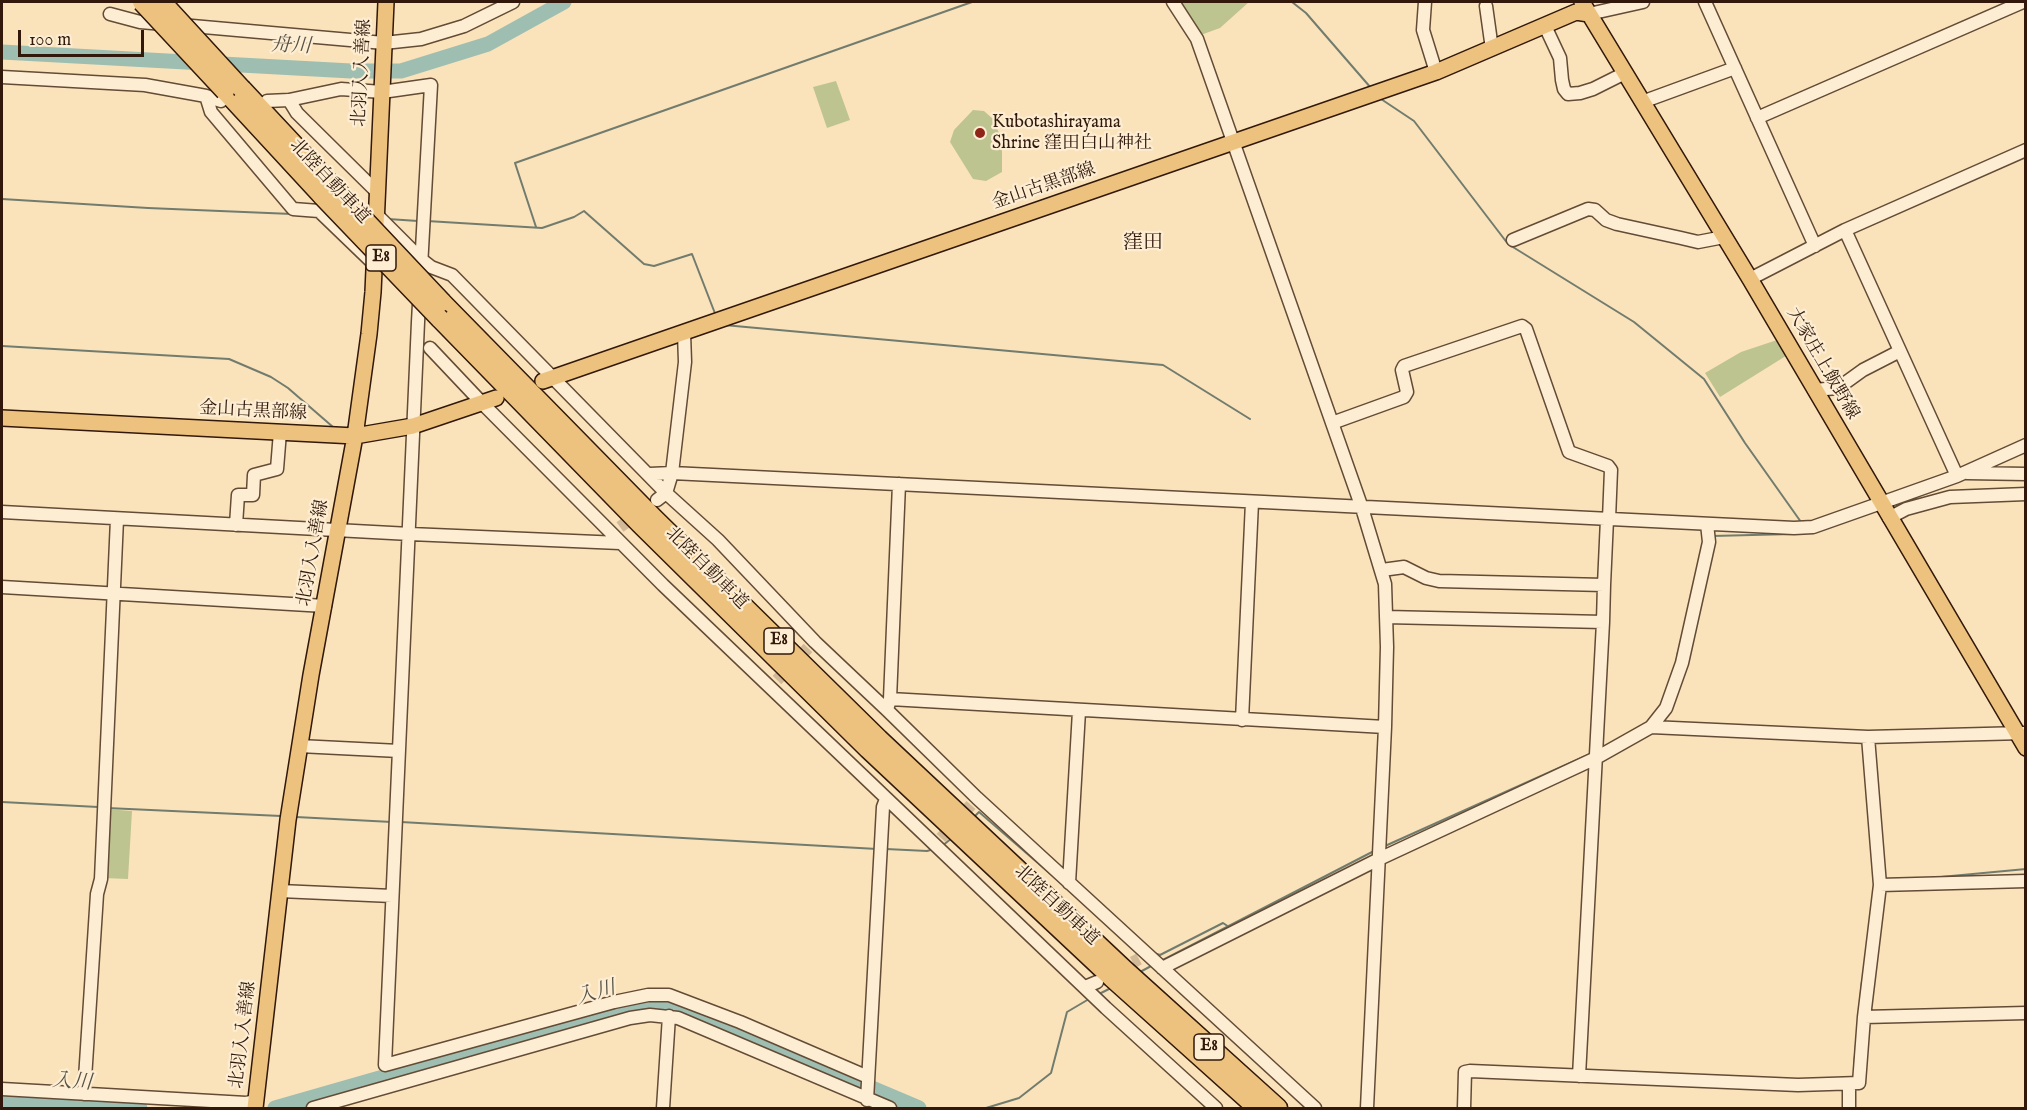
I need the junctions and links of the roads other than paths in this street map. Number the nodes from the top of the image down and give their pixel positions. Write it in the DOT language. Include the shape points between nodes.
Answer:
graph roads {
  1 [pos="142,2"];
  2 [pos="162,2"];
  3 [pos="386,2"];
  4 [pos="513,2"];
  5 [pos="1173,2"];
  6 [pos="1425,2"];
  7 [pos="1644,2"];
  8 [pos="1705,2"];
  9 [pos="2023,2"];
  10 [pos="1486,6"];
  11 [pos="1585,8"];
  12 [pos="110,14"];
  13 [pos="1545,26"];
  14 [pos="384,44"];
  15 [pos="1492,49"];
  16 [pos="1735,68"];
  17 [pos="1436,72"];
  18 [pos="1625,74"];
  19 [pos="2,77"];
  20 [pos="382,90"];
  21 [pos="229,94"];
  22 [pos="206,96"];
  23 [pos="289,100"];
  24 [pos="267,101"];
  25 [pos="1642,102"];
  26 [pos="1757,118"];
  27 [pos="1234,142"];
  28 [pos="2025,150"];
  29 [pos="377,192"];
  30 [pos="376,214"];
  31 [pos="1845,230"];
  32 [pos="1724,237"];
  33 [pos="1513,240"];
  34 [pos="1815,246"];
  35 [pos="422,260"];
  36 [pos="374,264"];
  37 [pos="1750,279"];
  38 [pos="441,311"];
  39 [pos="684,333"];
  40 [pos="430,348"];
  41 [pos="1900,351"];
  42 [pos="548,379"];
  43 [pos="1814,390"];
  44 [pos="489,400"];
  45 [pos="2,418"];
  46 [pos="1332,423"];
  47 [pos="413,426"];
  48 [pos="280,432"];
  49 [pos="355,436"];
  50 [pos="2025,446"];
  51 [pos="672,473"];
  52 [pos="650,474"];
  53 [pos="2025,474"];
  54 [pos="1960,475"];
  55 [pos="899,484"];
  56 [pos="2025,494"];
  57 [pos="662,496"];
  58 [pos="1252,502"];
  59 [pos="1362,508"];
  60 [pos="2,512"];
  61 [pos="1886,512"];
  62 [pos="117,519"];
  63 [pos="1608,519"];
  64 [pos="1707,524"];
  65 [pos="236,525"];
  66 [pos="338,530"];
  67 [pos="410,534"];
  68 [pos="618,535"];
  69 [pos="1382,570"];
  70 [pos="1604,585"];
  71 [pos="2,587"];
  72 [pos="113,593"];
  73 [pos="325,606"];
  74 [pos="1386,617"];
  75 [pos="1603,622"];
  76 [pos="889,704"];
  77 [pos="1078,711"];
  78 [pos="1242,720"];
  79 [pos="1651,727"];
  80 [pos="1385,728"];
  81 [pos="2021,733"];
  82 [pos="1868,737"];
  83 [pos="299,746"];
  84 [pos="2025,748"];
  85 [pos="399,751"];
  86 [pos="1596,758"];
  87 [pos="886,799"];
  88 [pos="1379,859"];
  89 [pos="2025,881"];
  90 [pos="1069,883"];
  91 [pos="1880,885"];
  92 [pos="280,891"];
  93 [pos="392,896"];
  94 [pos="1124,968"];
  95 [pos="1162,969"];
  96 [pos="1085,987"];
  97 [pos="1135,989"];
  98 [pos="2025,1014"];
  99 [pos="669,1016"];
  100 [pos="1864,1017"];
  101 [pos="1579,1076"];
  102 [pos="868,1077"];
  103 [pos="1849,1084"];
  104 [pos="2,1089"];
  105 [pos="84,1094"];
  106 [pos="867,1100"];
  107 [pos="256,1105"];
  108 [pos="313,1108"];
  109 [pos="663,1108"];
  110 [pos="890,1108"];
  111 [pos="1216,1108"];
  112 [pos="1257,1108"];
  113 [pos="1278,1108"];
  114 [pos="1315,1108"];
  115 [pos="1367,1108"];
  116 [pos="1464,1108"];
  117 [pos="1849,1108"];
  1 -- 21 [label="highway, 北陸自動車道 / E8, bridge"];
  2 -- 21 [label="highway, 北陸自動車道 / E8, bridge"];
  3 -- 14 [label="main road, 北羽入入善線"];
  4 -- 14 [label="street" via="464,26 421,39"];
  5 -- 27 [label="street" via="1197,39"];
  6 -- 17 [label="street" via="1424,30"];
  7 -- 11 [label="street"];
  8 -- 16 [label="street"];
  9 -- 26 [label="street"];
  10 -- 15 [label="street"];
  11 -- 13 [label="main road, 金山古黒部線"];
  11 -- 18 [label="main road, 大家庄上飯野線"];
  12 -- 14 [label="street" via="140,22"];
  13 -- 15 [label="main road, 金山古黒部線"];
  13 -- 18 [label="street" via="1560,57 1568,94 1593,89"];
  14 -- 20 [label="main road, 北羽入入善線"];
  15 -- 17 [label="main road, 金山古黒部線"];
  16 -- 25 [label="street"];
  16 -- 26 [label="street"];
  17 -- 27 [label="main road, 金山古黒部線"];
  18 -- 25 [label="main road, 大家庄上飯野線"];
  19 -- 22 [label="street" via="145,85"];
  20 -- 23 [label="street" via="341,89"];
  20 -- 29 [label="main road, 北羽入入善線"];
  20 -- 35 [label="street" via="431,85"];
  21 -- 22 [label="street"];
  21 -- 38 [label="highway, 北陸自動車道 / E8, bridge" via="322,196"];
  21 -- 38 [label="highway, 北陸自動車道 / E8, bridge" via="344,198"];
  22 -- 36 [label="street" via="211,112 293,209 319,212"];
  23 -- 24 [label="street"];
  23 -- 29 [label="street" via="297,113"];
  25 -- 32 [label="main road, 大家庄上飯野線"];
  26 -- 34 [label="street"];
  27 -- 39 [label="main road, 金山古黒部線"];
  27 -- 46 [label="street"];
  28 -- 31 [label="street"];
  29 -- 30 [label="main road, 北羽入入善線"];
  30 -- 35 [label="street"];
  30 -- 36 [label="main road, 北羽入入善線"];
  31 -- 34 [label="street"];
  31 -- 41 [label="street"];
  32 -- 33 [label="street" via="1698,242 1617,224 1588,209"];
  32 -- 37 [label="main road, 大家庄上飯野線"];
  34 -- 37 [label="street"];
  35 -- 42 [label="street" via="453,275"];
  35 -- 47 [label="street"];
  36 -- 49 [label="main road, 北羽入入善線"];
  37 -- 43 [label="main road, 大家庄上飯野線"];
  38 -- 94 [label="highway, 北陸自動車道 / E8" via="787,650"];
  39 -- 42 [label="main road, 金山古黒部線"];
  39 -- 51 [label="street" via="685,362"];
  40 -- 44 [label="street"];
  41 -- 43 [label="street" via="1838,388"];
  41 -- 54 [label="street"];
  42 -- 52 [label="street"];
  43 -- 61 [label="main road, 大家庄上飯野線"];
  44 -- 47 [label="main road, 金山古黒部線"];
  44 -- 68 [label="street"];
  45 -- 48 [label="main road, 金山古黒部線"];
  46 -- 59 [label="street"];
  46 -- 63 [label="street" via="1404,397 1404,366 1522,326 1569,452 1611,470"];
  47 -- 49 [label="main road, 金山古黒部線"];
  47 -- 67 [label="street"];
  48 -- 49 [label="main road, 金山古黒部線"];
  48 -- 65 [label="street" via="278,469 254,475 253,495 238,495"];
  49 -- 66 [label="main road, 北羽入入善線"];
  50 -- 54 [label="street"];
  51 -- 52 [label="street"];
  51 -- 55 [label="street"];
  51 -- 57 [label="street"];
  52 -- 57 [label="street"];
  53 -- 54 [label="street"];
  54 -- 61 [label="street"];
  55 -- 58 [label="street"];
  55 -- 76 [label="street"];
  56 -- 61 [label="street" via="1950,497"];
  57 -- 76 [label="street" via="718,540 812,645"];
  58 -- 59 [label="street"];
  58 -- 78 [label="street"];
  59 -- 63 [label="street"];
  59 -- 69 [label="street"];
  60 -- 62 [label="street"];
  61 -- 64 [label="street" via="1813,527"];
  61 -- 81 [label="main road, 大家庄上飯野線"];
  62 -- 65 [label="street"];
  62 -- 72 [label="street"];
  63 -- 64 [label="street"];
  63 -- 70 [label="street"];
  64 -- 79 [label="street" via="1709,542 1682,663 1666,708"];
  65 -- 66 [label="street"];
  66 -- 67 [label="street"];
  66 -- 73 [label="main road, 北羽入入善線"];
  67 -- 68 [label="street"];
  67 -- 85 [label="street"];
  68 -- 87 [label="street"];
  69 -- 70 [label="street" via="1404,567 1439,581"];
  69 -- 74 [label="street"];
  70 -- 75 [label="street"];
  71 -- 72 [label="street"];
  72 -- 73 [label="street"];
  72 -- 105 [label="street" via="101,879"];
  73 -- 83 [label="main road, 北羽入入善線"];
  74 -- 75 [label="street"];
  74 -- 80 [label="street"];
  75 -- 86 [label="street"];
  76 -- 77 [label="street"];
  76 -- 90 [label="street" via="974,802"];
  77 -- 78 [label="street"];
  77 -- 90 [label="street"];
  78 -- 80 [label="street"];
  79 -- 82 [label="street"];
  79 -- 86 [label="street"];
  80 -- 88 [label="street"];
  81 -- 82 [label="street"];
  81 -- 84 [label="main road, 大家庄上飯野線"];
  82 -- 91 [label="street"];
  83 -- 85 [label="street"];
  83 -- 92 [label="main road, 北羽入入善線"];
  85 -- 93 [label="street"];
  86 -- 88 [label="street"];
  86 -- 101 [label="street"];
  87 -- 96 [label="street" via="938,842"];
  87 -- 102 [label="street"];
  88 -- 95 [label="street"];
  88 -- 115 [label="street"];
  89 -- 91 [label="street"];
  90 -- 94 [label="street"];
  91 -- 100 [label="street"];
  92 -- 93 [label="street"];
  92 -- 107 [label="main road, 北羽入入善線"];
  93 -- 102 [label="street" via="385,1065 614,1002 669,995"];
  94 -- 95 [label="street"];
  94 -- 96 [label="street"];
  94 -- 97 [label="highway, 北陸自動車道 / E8"];
  95 -- 114 [label="street"];
  96 -- 111 [label="street"];
  97 -- 112 [label="highway, 北陸自動車道 / E8"];
  97 -- 113 [label="highway, 北陸自動車道 / E8"];
  98 -- 100 [label="street"];
  99 -- 106 [label="street"];
  99 -- 108 [label="street" via="630,1018"];
  99 -- 109 [label="street"];
  100 -- 103 [label="street" via="1859,1083"];
  101 -- 103 [label="street"];
  101 -- 116 [label="street" via="1465,1072"];
  102 -- 106 [label="street"];
  103 -- 117 [label="street"];
  104 -- 105 [label="street"];
  105 -- 107 [label="street"];
  106 -- 110 [label="street"];
}
